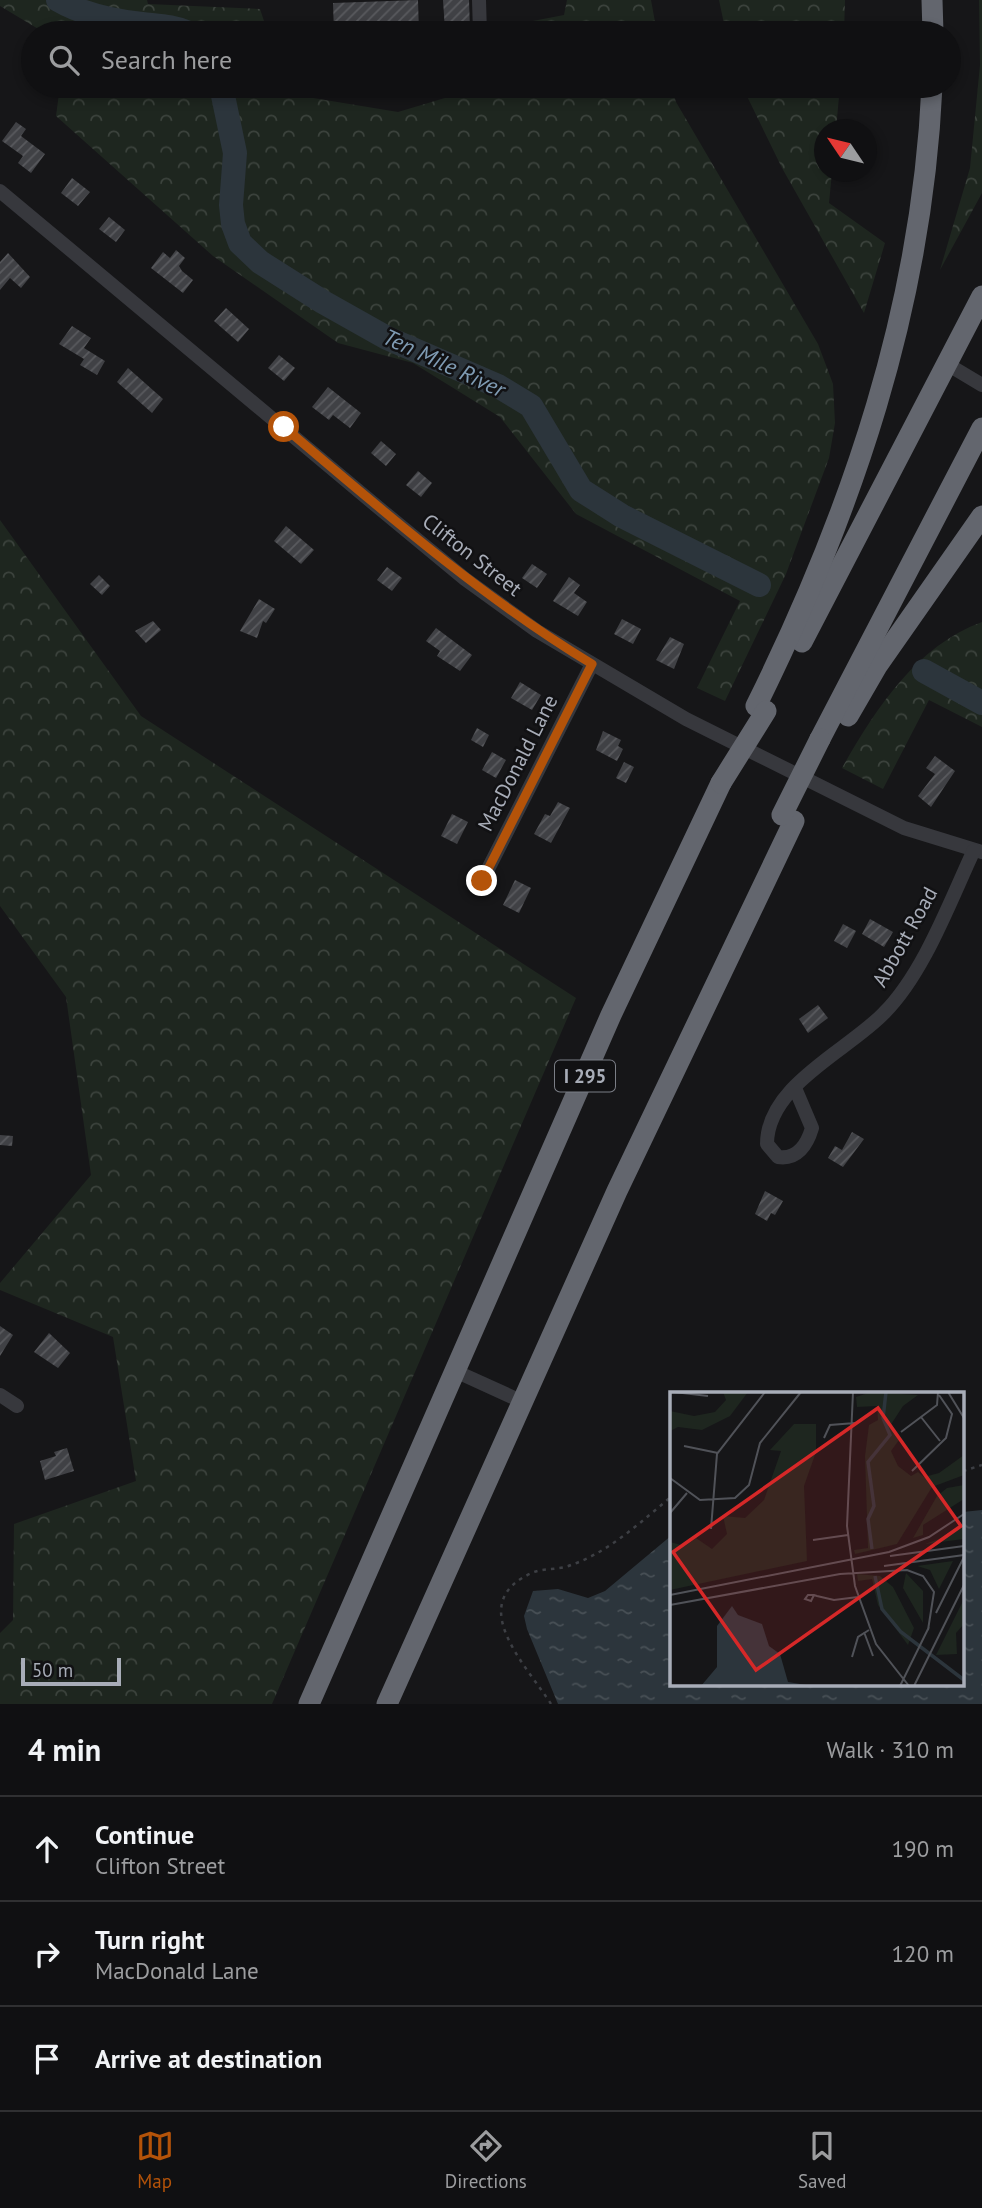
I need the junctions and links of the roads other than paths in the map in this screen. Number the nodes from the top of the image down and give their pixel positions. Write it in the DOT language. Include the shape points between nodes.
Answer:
graph roads {
  1 [pos="479,0"];
  2 [pos="932,0"];
  3 [pos="480,21"];
  4 [pos="933,21"];
  5 [pos="931,98"];
  6 [pos="0,191"];
  7 [pos="982,296"];
  8 [pos="947,364"];
  9 [pos="982,385"];
  10 [pos="982,428"];
  11 [pos="982,516"];
  12 [pos="592,664"];
  13 [pos="761,709"];
  14 [pos="827,742"];
  15 [pos="978,851"];
  16 [pos="482,881"];
  17 [pos="795,1088"];
  18 [pos="455,1371"];
  19 [pos="0,1395"];
  20 [pos="519,1404"];
  21 [pos="17,1406"];
  22 [pos="309,1704"];
  23 [pos="387,1704"];
  1 -- 3 [label="street"];
  2 -- 4 [label="highway"];
  5 -- 13 [label="highway" via="920,217 892,361 842,513"];
  6 -- 12 [label="street, Clifton Street" via="465,579"];
  7 -- 8 [label="highway"];
  8 -- 9 [label="street"];
  8 -- 13 [label="highway"];
  10 -- 14 [label="highway"];
  11 -- 14 [label="highway"];
  12 -- 15 [label="street, Clifton Street" via="686,719 904,828"];
  12 -- 16 [label="street, MacDonald Lane"];
  13 -- 18 [label="highway, I 295, bridge" via="616,1003"];
  14 -- 20 [label="highway"];
  15 -- 17 [label="street, Abbott Road" via="921,959 886,1012"];
  18 -- 20 [label="street"];
  18 -- 22 [label="highway, I 295"];
  19 -- 21 [label="street"];
  20 -- 23 [label="highway"];
}
